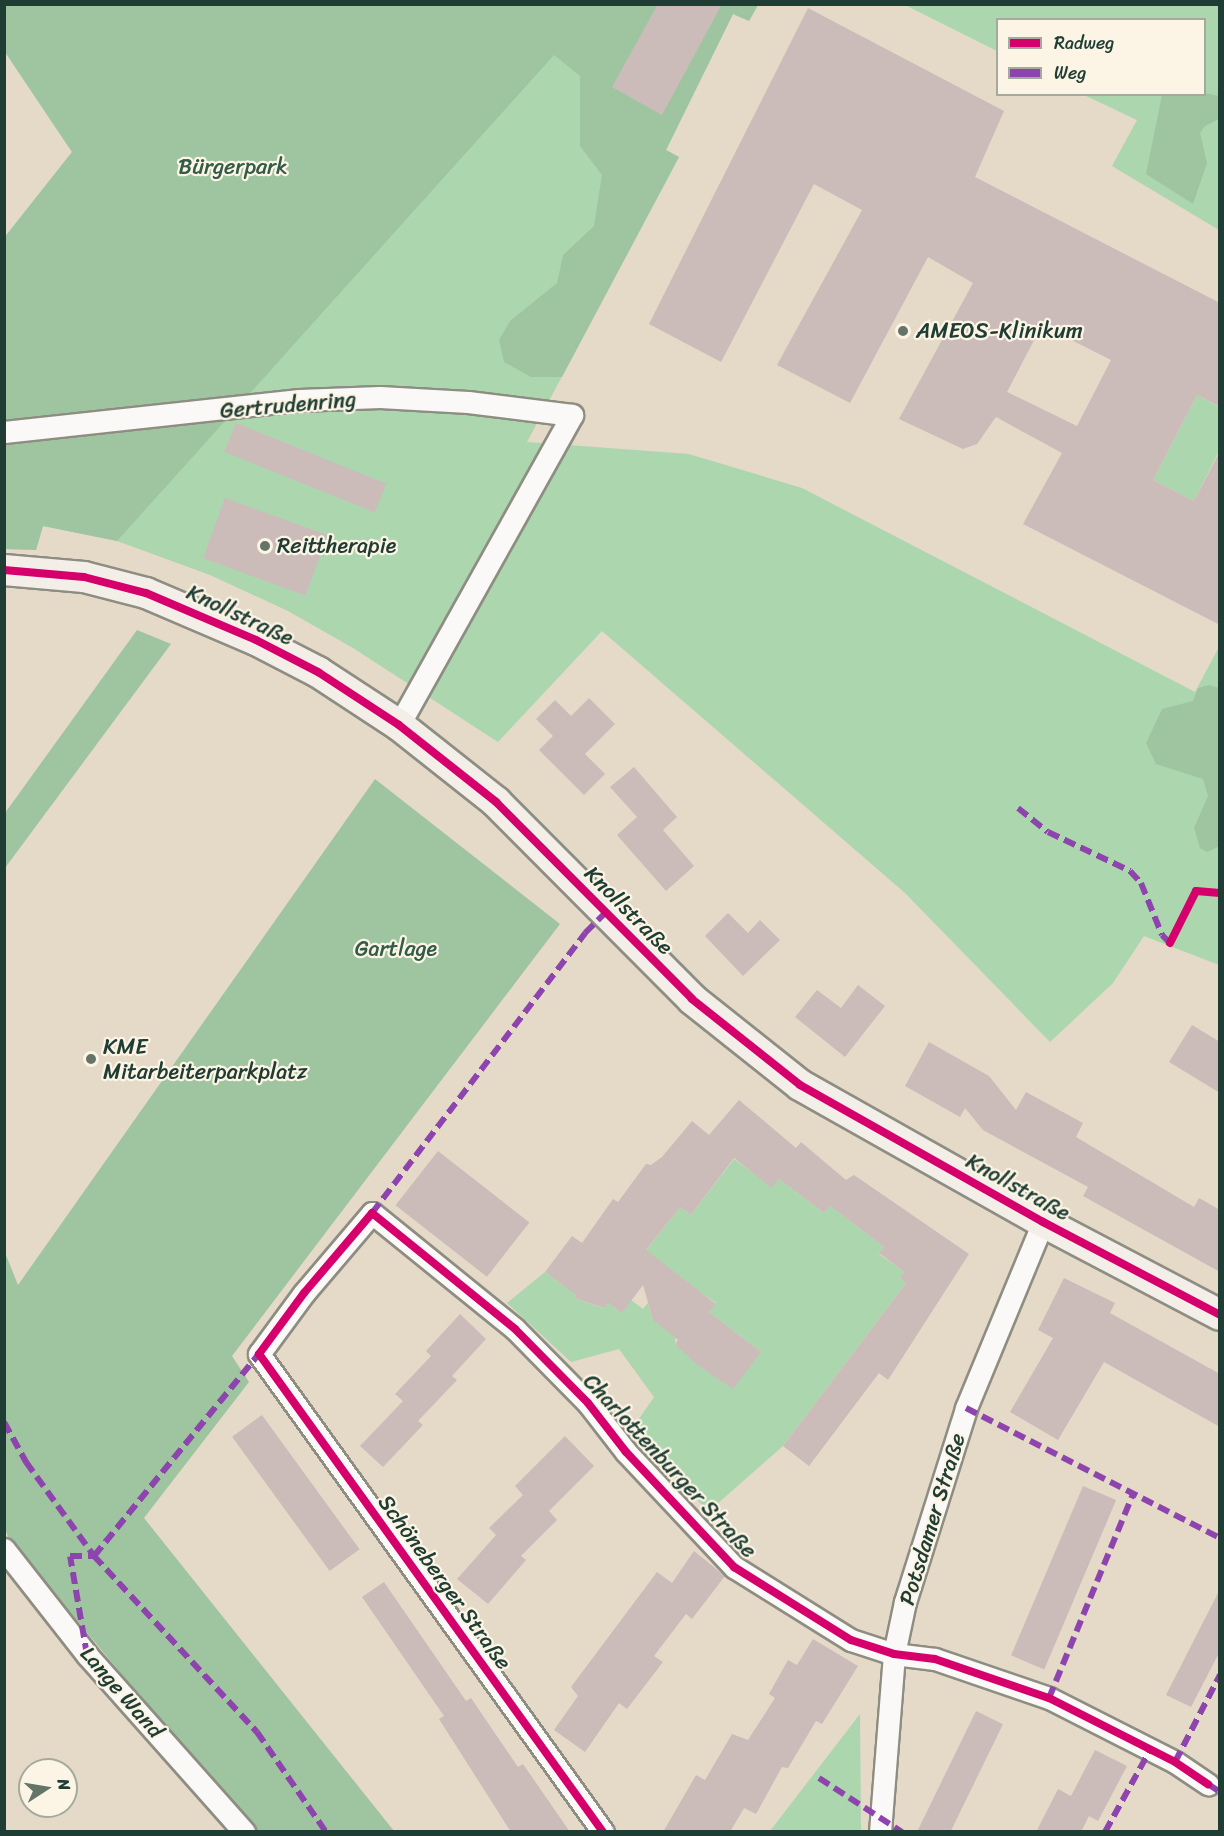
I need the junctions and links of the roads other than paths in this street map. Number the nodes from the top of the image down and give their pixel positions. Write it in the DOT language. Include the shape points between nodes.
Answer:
graph roads {
  1 [pos="4,432"];
  2 [pos="4,570"];
  3 [pos="399,725"];
  4 [pos="1043,1222"];
  5 [pos="1220,1315"];
  6 [pos="259,1354"];
  7 [pos="4,1549"];
  8 [pos="894,1654"];
  9 [pos="1208,1784"];
  10 [pos="244,1832"];
  11 [pos="603,1832"];
  12 [pos="880,1832"];
  1 -- 3 [label="street, Gertrudenring" via="299,400 369,397 468,402 572,415"];
  2 -- 3 [label="street, Knollstraße" via="84,577 146,593 202,615 318,672"];
  3 -- 4 [label="street, Knollstraße" via="496,802 692,999 742,1042 801,1085"];
  4 -- 5 [label="street, Knollstraße"];
  4 -- 8 [label="street, Potsdamer Straße" via="966,1408 905,1602"];
  6 -- 8 [label="street, Charlottenburger Straße" via="304,1293 372,1213 515,1329 588,1403 626,1452 734,1567 851,1640"];
  6 -- 11 [label="street, Schöneberger Straße"];
  7 -- 10 [label="street, Lange Wand" via="87,1655"];
  8 -- 9 [label="street, Charlottenburger Straße" via="935,1659 1049,1698 1175,1762"];
  8 -- 12 [label="street, Potsdamer Straße"];
}
